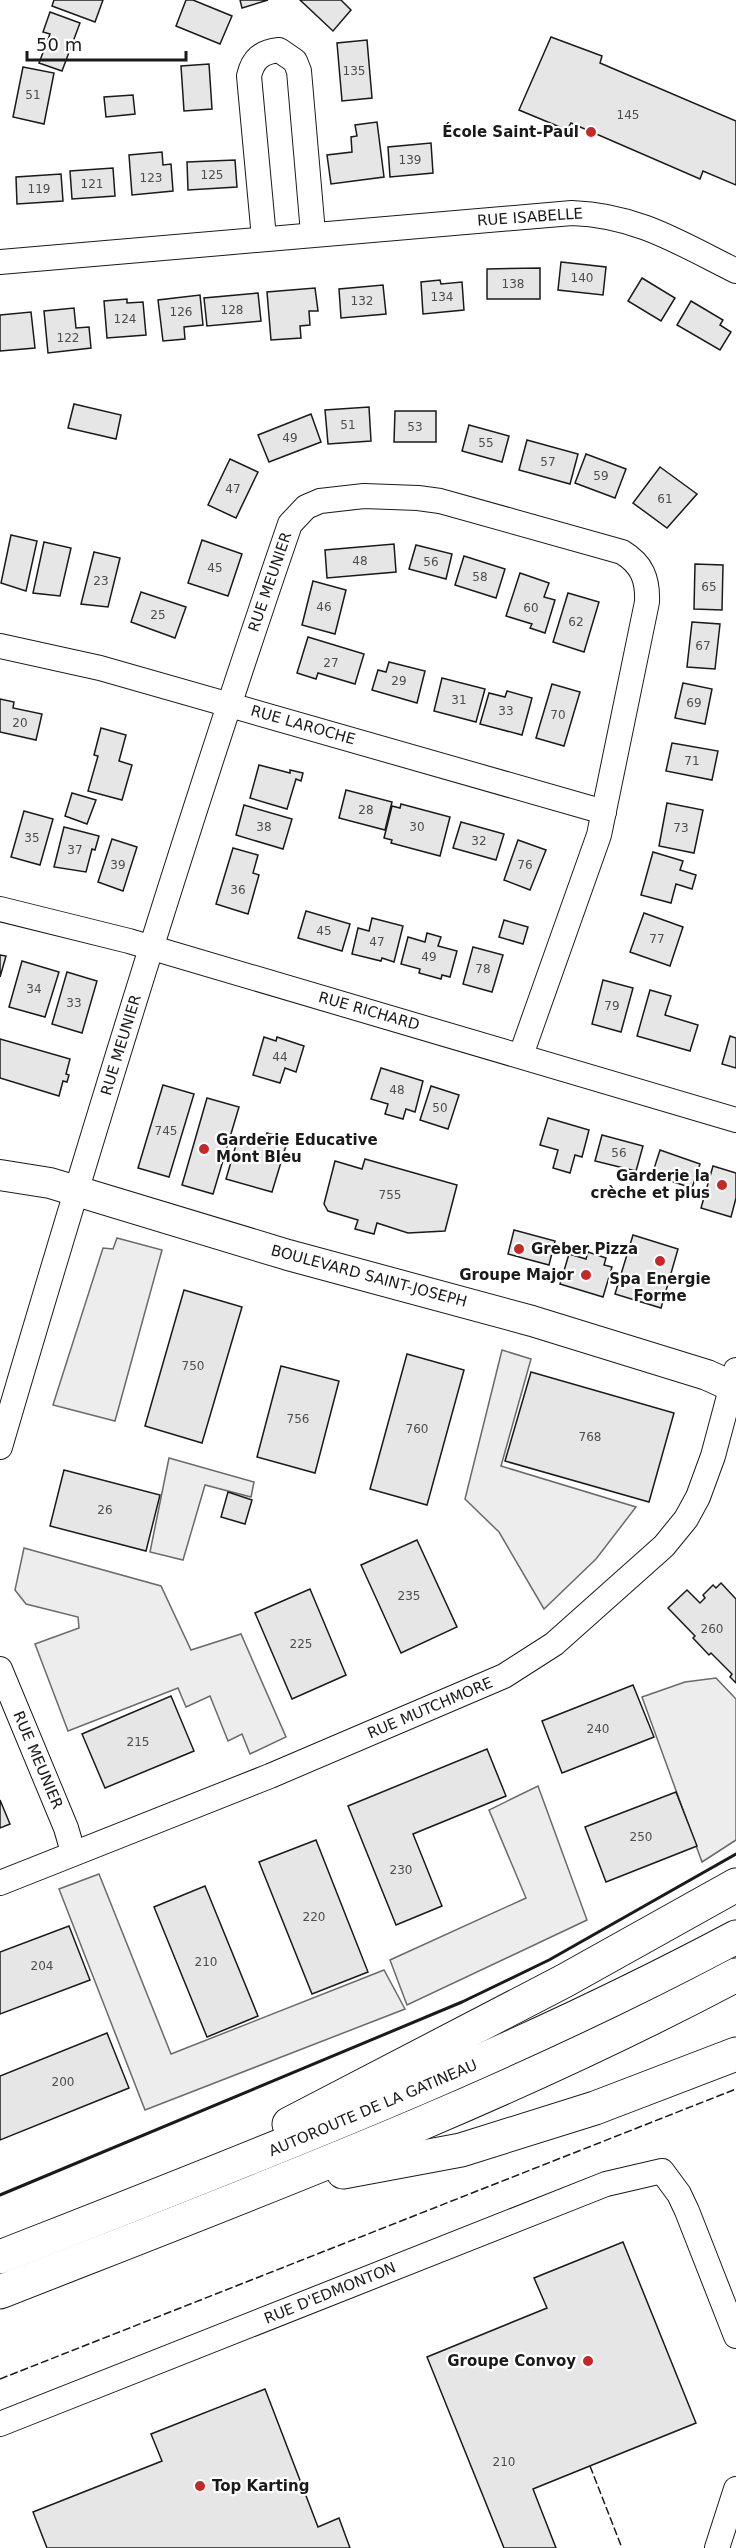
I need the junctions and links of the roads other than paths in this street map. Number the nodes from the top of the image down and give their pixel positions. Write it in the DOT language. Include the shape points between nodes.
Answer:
graph roads {
  1 [pos="313,233"];
  2 [pos="264,238"];
  3 [pos="0,262"];
  4 [pos="736,271"];
  5 [pos="0,646"];
  6 [pos="228,703"];
  7 [pos="604,812"];
  8 [pos="0,909"];
  9 [pos="150,946"];
  10 [pos="521,1055"];
  11 [pos="736,1120"];
  12 [pos="0,1174"];
  13 [pos="77,1191"];
  14 [pos="735,1381"];
  15 [pos="0,1447"];
  16 [pos="0,1669"];
  17 [pos="73,1852"];
  18 [pos="0,1882"];
  19 [pos="736,1885"];
  20 [pos="736,1937"];
  21 [pos="736,1975"];
  22 [pos="736,2054"];
  23 [pos="274,2184"];
  24 [pos="144,2201"];
  25 [pos="0,2257"];
  26 [pos="0,2292"];
  27 [pos="736,2336"];
  28 [pos="0,2424"];
  29 [pos="736,2489"];
  30 [pos="717,2548"];
  1 -- 2 [label="street, RUE ISABELLE"];
  1 -- 2 [label="street" via="299,71 295,61 279,50 266,51 257,58 249,76"];
  1 -- 4 [label="street, RUE ISABELLE" via="539,214 598,213 640,225"];
  2 -- 3 [label="street, RUE ISABELLE"];
  5 -- 6 [label="street, RUE LAROCHE"];
  6 -- 7 [label="street, RUE LAROCHE"];
  6 -- 7 [label="street, RUE MEUNIER" via="290,524 313,504 364,496 440,501 611,549 634,560 648,585"];
  6 -- 9 [label="street, RUE MEUNIER"];
  7 -- 10 [label="street, RUE MEUNIER" via="593,855"];
  8 -- 9 [label="street, RUE RICHARD"];
  9 -- 10 [label="street, RUE RICHARD"];
  9 -- 13 [label="street, RUE MEUNIER"];
  10 -- 11 [label="street, RUE RICHARD"];
  12 -- 13 [label="main road, BOULEVARD SAINT-JOSEPH"];
  13 -- 14 [label="main road, BOULEVARD SAINT-JOSEPH"];
  13 -- 15 [label="street, RUE MEUNIER"];
  14 -- 17 [label="street, RUE MUTCHMORE" via="713,1456 686,1519 664,1546 554,1644 504,1676 270,1776"];
  16 -- 17 [label="street, RUE MEUNIER"];
  17 -- 18 [label="street, RUE MUTCHMORE"];
  19 -- 24 [label="highway" via="564,1981"];
  20 -- 24 [label="highway, AUTOROUTE DE LA GATINEAU" via="450,2077"];
  21 -- 23 [label="highway" via="527,2079"];
  22 -- 23 [label="highway" via="595,2108 461,2150"];
  23 -- 26 [label="highway"];
  24 -- 25 [label="highway, AUTOROUTE DE LA GATINEAU"];
  27 -- 28 [label="street, RUE D'EDMONTON" via="687,2211 662,2171 606,2184"];
  29 -- 30 [label="street"];
}
